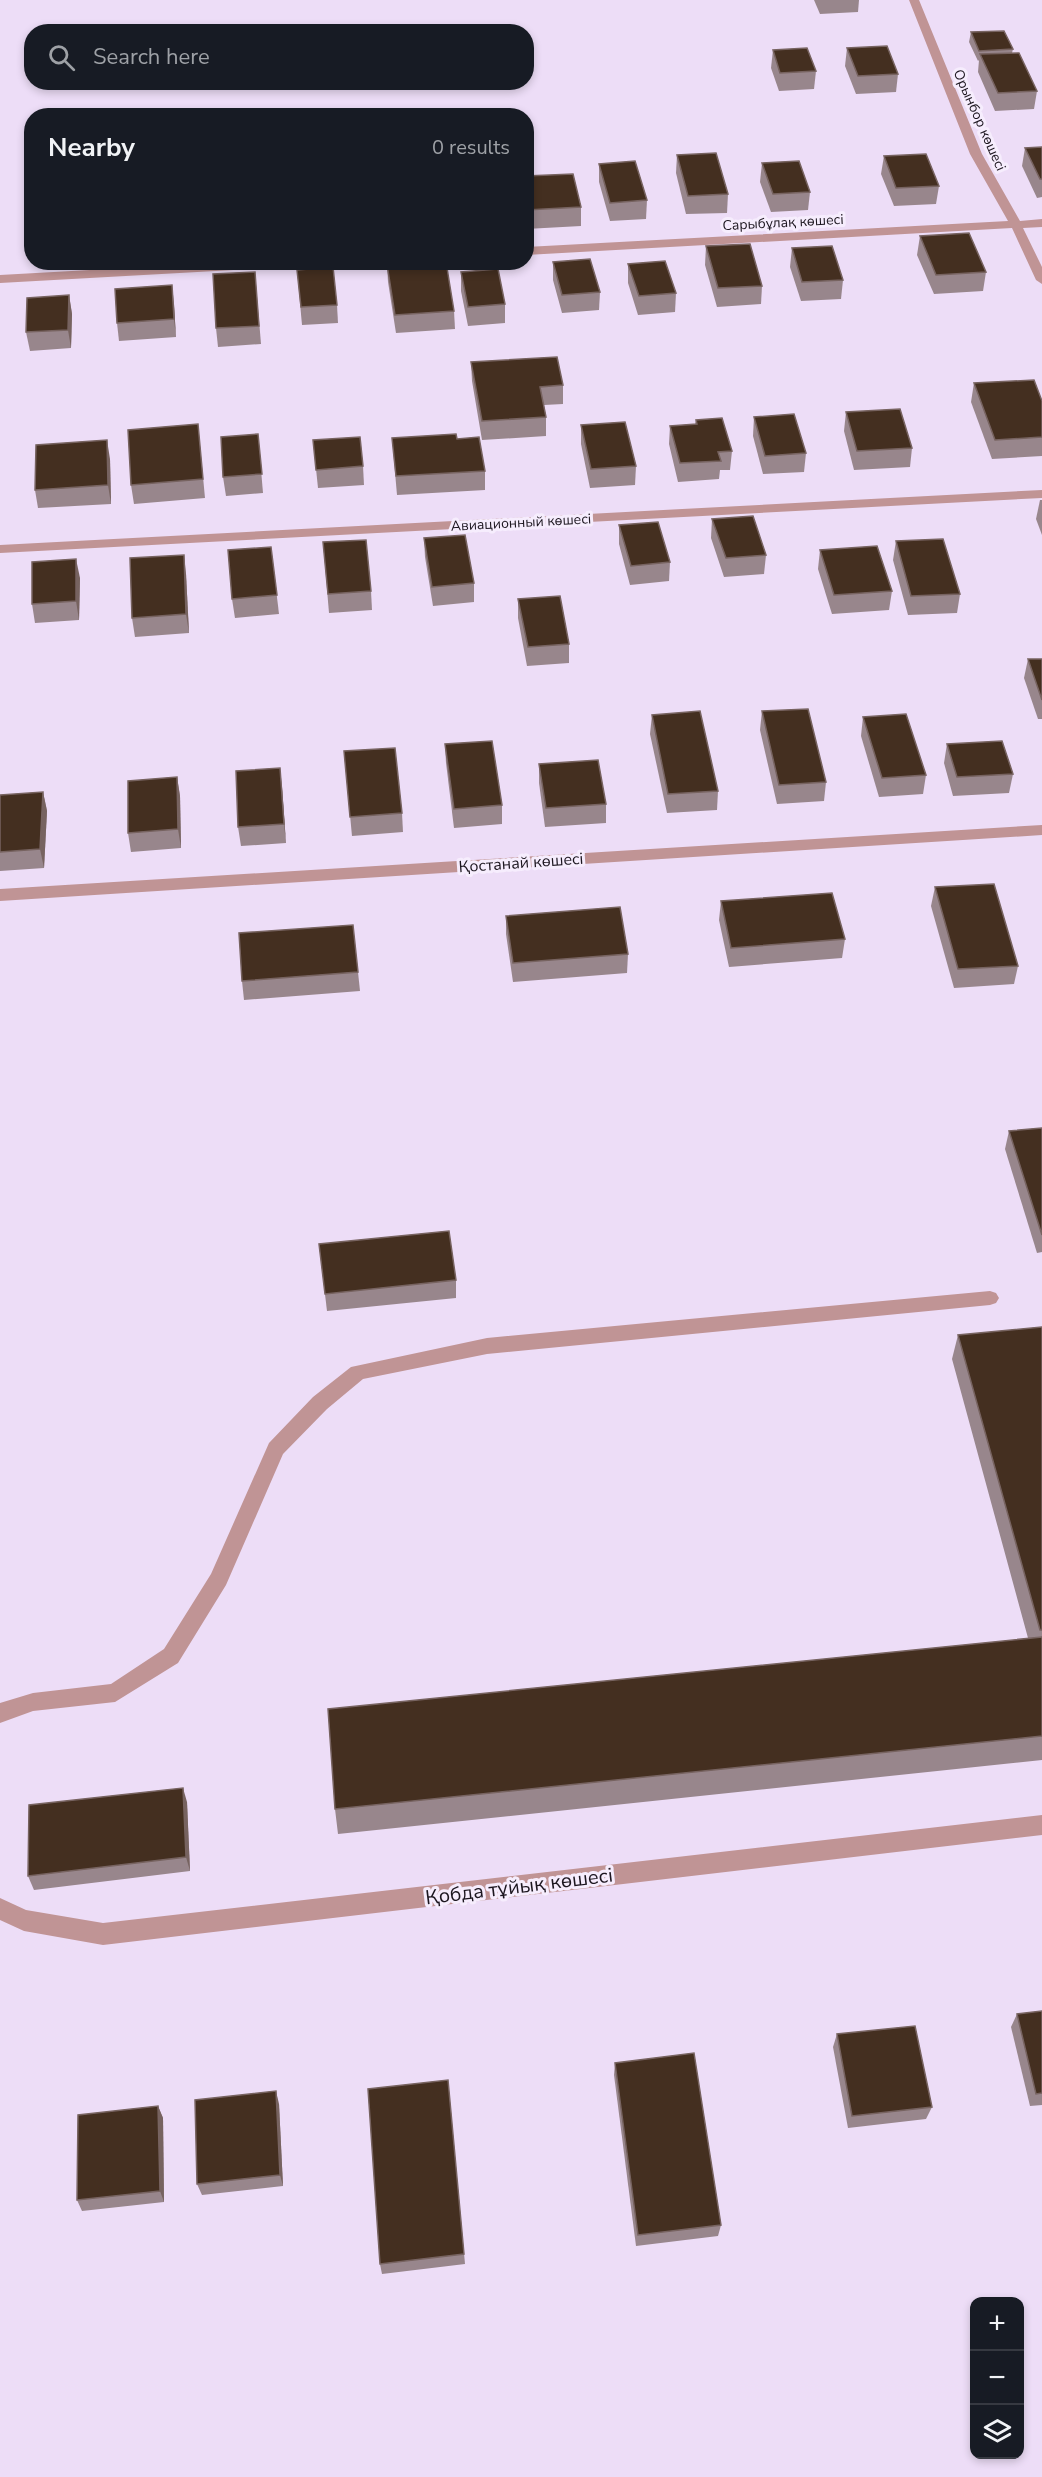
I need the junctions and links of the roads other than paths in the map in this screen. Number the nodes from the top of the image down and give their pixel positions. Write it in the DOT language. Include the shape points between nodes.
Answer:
graph roads {
  1 [pos="914,0"];
  2 [pos="1042,223"];
  3 [pos="1016,225"];
  4 [pos="534,251"];
  5 [pos="163,270"];
  6 [pos="0,279"];
  7 [pos="1042,280"];
  8 [pos="1042,495"];
  9 [pos="0,549"];
  10 [pos="1042,830"];
  11 [pos="0,895"];
  12 [pos="990,1298"];
  13 [pos="0,1713"];
  14 [pos="1042,1825"];
  15 [pos="0,1908"];
  1 -- 3 [label="street, Орынбор көшесі" via="976,154"];
  2 -- 3 [label="street, Сарыбұлақ көшесі"];
  3 -- 4 [label="street, Сарыбұлақ көшесі"];
  3 -- 7 [label="street, Орынбор көшесі"];
  5 -- 6 [label="street"];
  8 -- 9 [label="street, Авиационный көшесі"];
  10 -- 11 [label="street, Қостанай көшесі"];
  12 -- 13 [label="street" via="487,1346 358,1372 320,1403 276,1449 219,1579 171,1656 115,1693 33,1702"];
  14 -- 15 [label="street, Қобда тұйық көшесі" via="103,1934 24,1920"];
}
